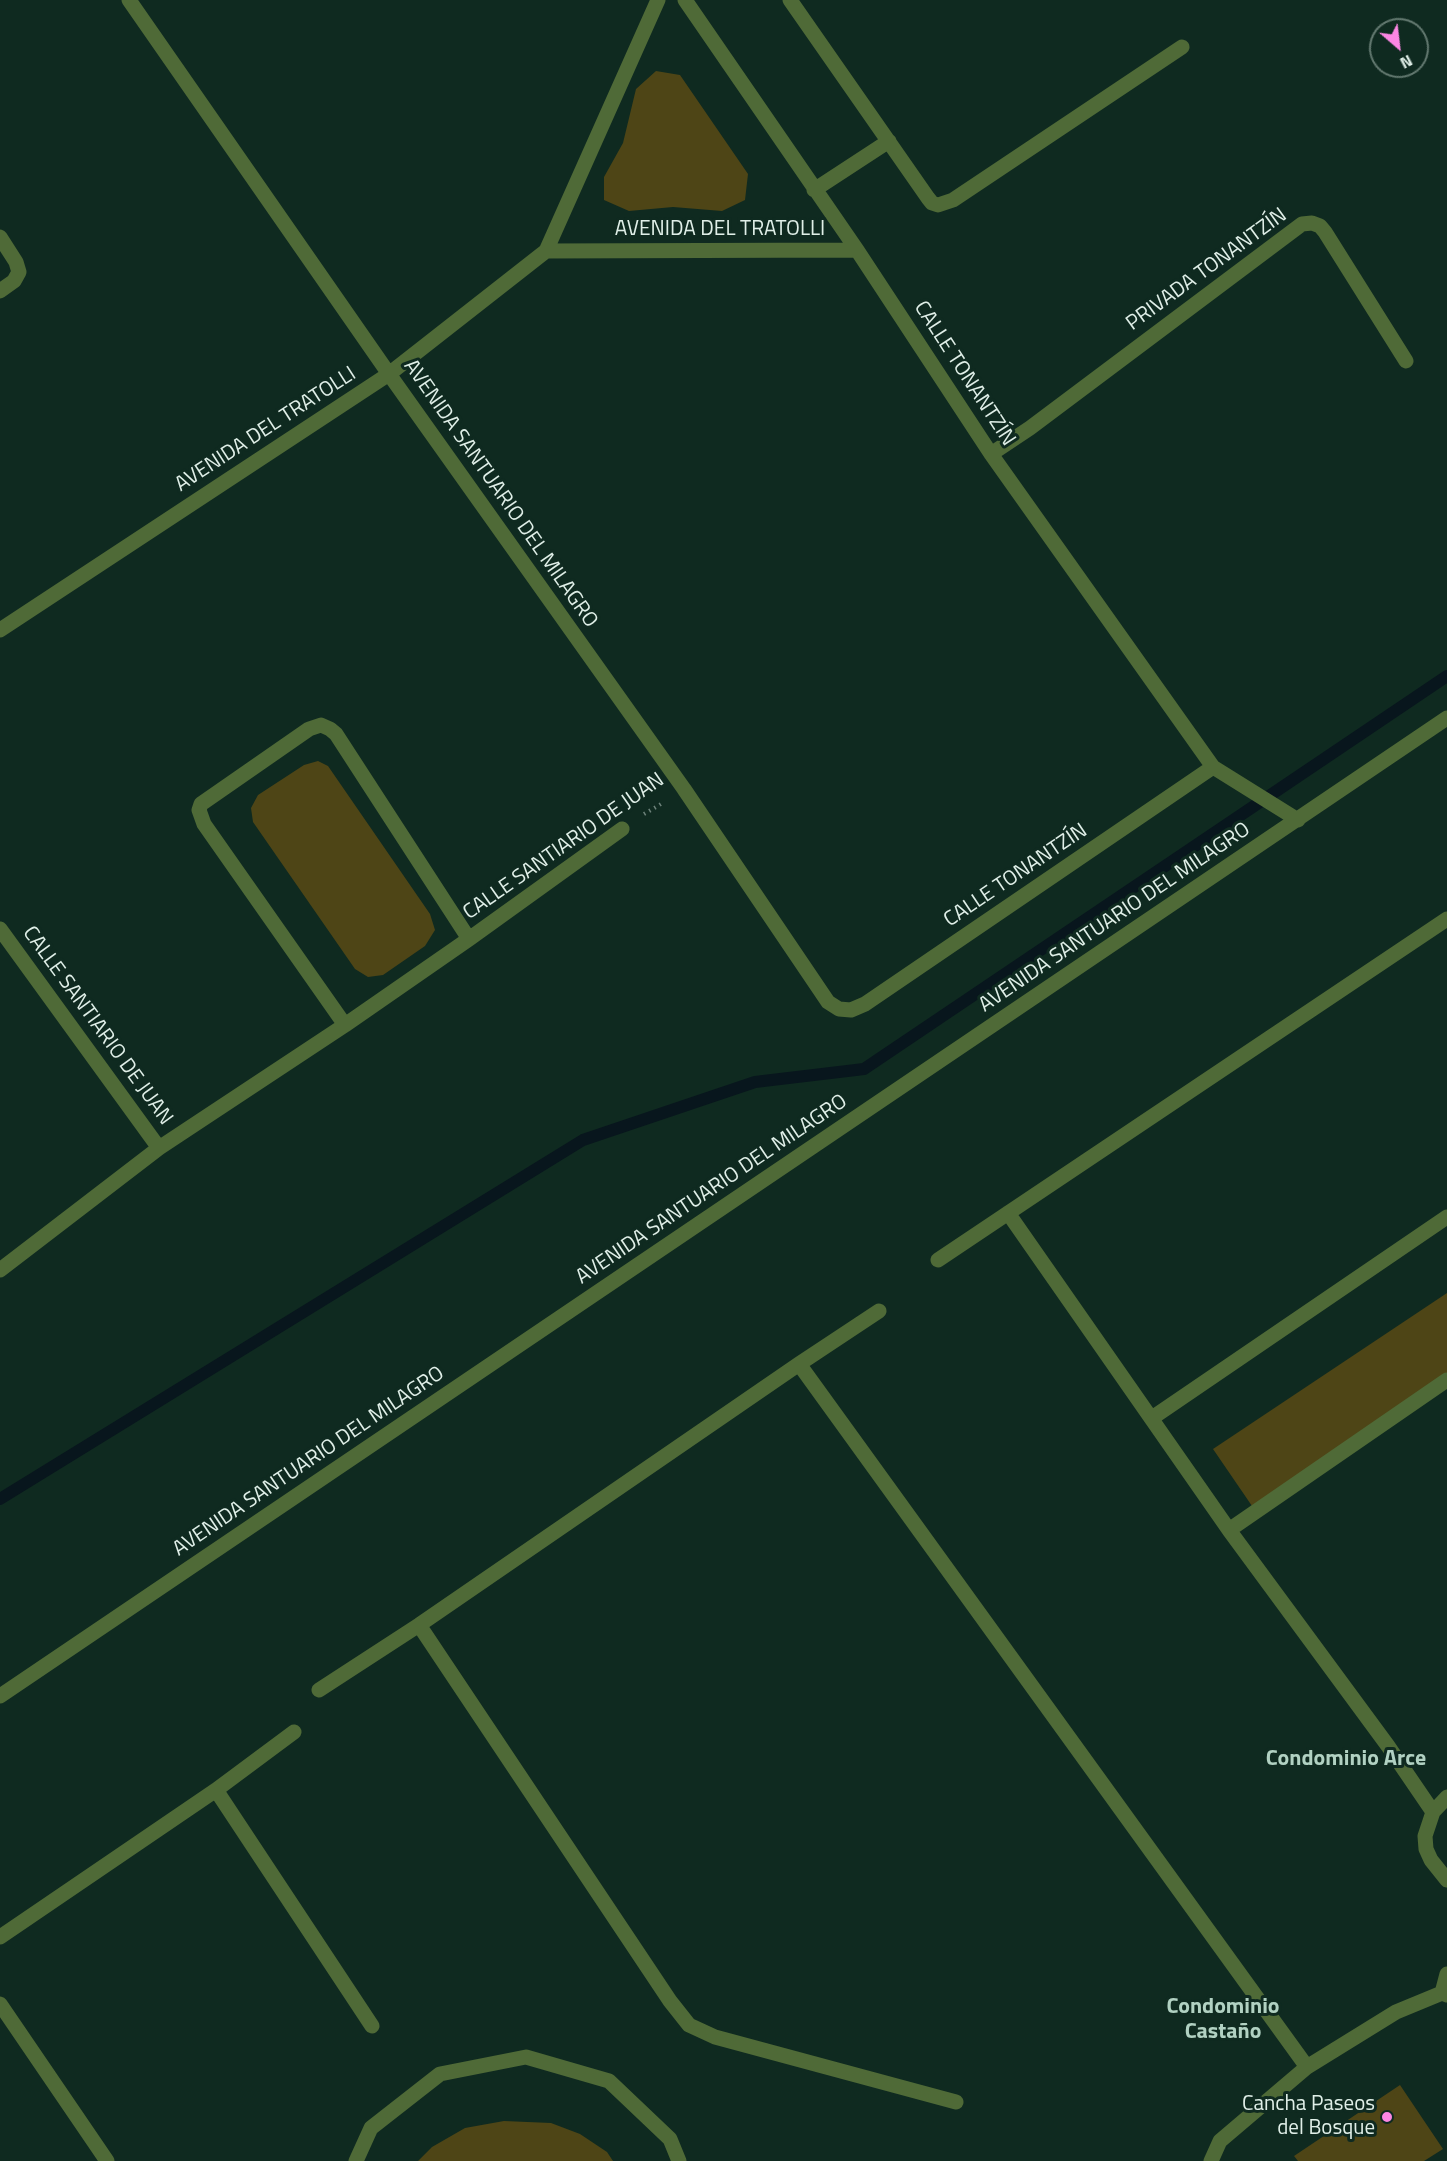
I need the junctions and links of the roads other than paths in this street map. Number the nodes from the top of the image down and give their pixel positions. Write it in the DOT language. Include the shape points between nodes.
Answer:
graph roads {
  1 [pos="129,0"];
  2 [pos="658,0"];
  3 [pos="685,0"];
  4 [pos="790,0"];
  5 [pos="1182,47"];
  6 [pos="889,141"];
  7 [pos="814,190"];
  8 [pos="0,237"];
  9 [pos="858,250"];
  10 [pos="546,251"];
  11 [pos="0,291"];
  12 [pos="1406,361"];
  13 [pos="389,374"];
  14 [pos="991,454"];
  15 [pos="0,630"];
  16 [pos="1447,718"];
  17 [pos="1214,767"];
  18 [pos="1298,820"];
  19 [pos="622,829"];
  20 [pos="1447,919"];
  21 [pos="0,929"];
  22 [pos="469,939"];
  23 [pos="839,1010"];
  24 [pos="345,1025"];
  25 [pos="159,1148"];
  26 [pos="1008,1213"];
  27 [pos="1447,1217"];
  28 [pos="938,1260"];
  29 [pos="0,1270"];
  30 [pos="879,1311"];
  31 [pos="799,1364"];
  32 [pos="1447,1380"];
  33 [pos="1152,1418"];
  34 [pos="1229,1530"];
  35 [pos="419,1625"];
  36 [pos="319,1690"];
  37 [pos="0,1696"];
  38 [pos="294,1732"];
  39 [pos="216,1790"];
  40 [pos="1447,1797"];
  41 [pos="1433,1812"];
  42 [pos="1447,1880"];
  43 [pos="0,1937"];
  44 [pos="1447,1974"];
  45 [pos="1444,1994"];
  46 [pos="0,2004"];
  47 [pos="372,2026"];
  48 [pos="1306,2067"];
  49 [pos="956,2102"];
  50 [pos="107,2161"];
  51 [pos="356,2161"];
  52 [pos="679,2161"];
  53 [pos="1211,2161"];
  1 -- 13 [label="street, AVENIDA SANTUARIO DEL MILAGRO"];
  2 -- 10 [label="street, AVENIDA DEL TRATOLLI"];
  3 -- 7 [label="street, CALLE TONANTZÍN"];
  4 -- 6 [label="street"];
  5 -- 6 [label="street" via="945,204 932,203"];
  6 -- 7 [label="street"];
  7 -- 9 [label="street, CALLE TONANTZÍN"];
  8 -- 11 [label="street" via="20,272"];
  9 -- 10 [label="street, AVENIDA DEL TRATOLLI"];
  9 -- 14 [label="street, CALLE TONANTZÍN"];
  10 -- 13 [label="street, AVENIDA DEL TRATOLLI"];
  12 -- 14 [label="street, PRIVADA TONANTZÍN" via="1325,232 1312,223 1302,224"];
  13 -- 15 [label="street, AVENIDA DEL TRATOLLI"];
  13 -- 23 [label="street, AVENIDA SANTUARIO DEL MILAGRO" via="684,789 820,992"];
  14 -- 17 [label="street, CALLE TONANTZÍN"];
  16 -- 18 [label="street, AVENIDA SANTUARIO DEL MILAGRO"];
  17 -- 18 [label="street, CALLE TONANTZÍN"];
  17 -- 23 [label="street, CALLE TONANTZÍN" via="865,1004"];
  18 -- 37 [label="street, AVENIDA SANTUARIO DEL MILAGRO"];
  19 -- 22 [label="street, CALLE SANTIARIO DE JUAN"];
  20 -- 26 [label="street"];
  21 -- 25 [label="street, CALLE SANTIARIO DE JUAN"];
  22 -- 24 [label="street, CALLE SANTIARIO DE JUAN"];
  22 -- 24 [label="street, CALLE SANTIARIO DE JUAN" via="336,734 321,725 309,729 201,804 199,810 204,824"];
  24 -- 25 [label="street, CALLE SANTIARIO DE JUAN"];
  25 -- 29 [label="street, CALLE SANTIARIO DE JUAN"];
  26 -- 28 [label="street"];
  26 -- 33 [label="street"];
  27 -- 33 [label="street"];
  30 -- 31 [label="street"];
  31 -- 35 [label="street"];
  31 -- 48 [label="street"];
  32 -- 34 [label="street"];
  33 -- 34 [label="street"];
  34 -- 41 [label="street"];
  35 -- 36 [label="street"];
  35 -- 49 [label="street" via="689,2025 715,2037"];
  38 -- 39 [label="street"];
  39 -- 43 [label="street"];
  39 -- 47 [label="street"];
  40 -- 41 [label="street"];
  41 -- 42 [label="street" via="1425,1836 1426,1849 1437,1871"];
  44 -- 45 [label="street"];
  45 -- 48 [label="street" via="1396,2012"];
  46 -- 50 [label="street"];
  48 -- 53 [label="street" via="1220,2141"];
  51 -- 52 [label="street" via="371,2128 440,2074 526,2057 609,2081 670,2139"];
}
